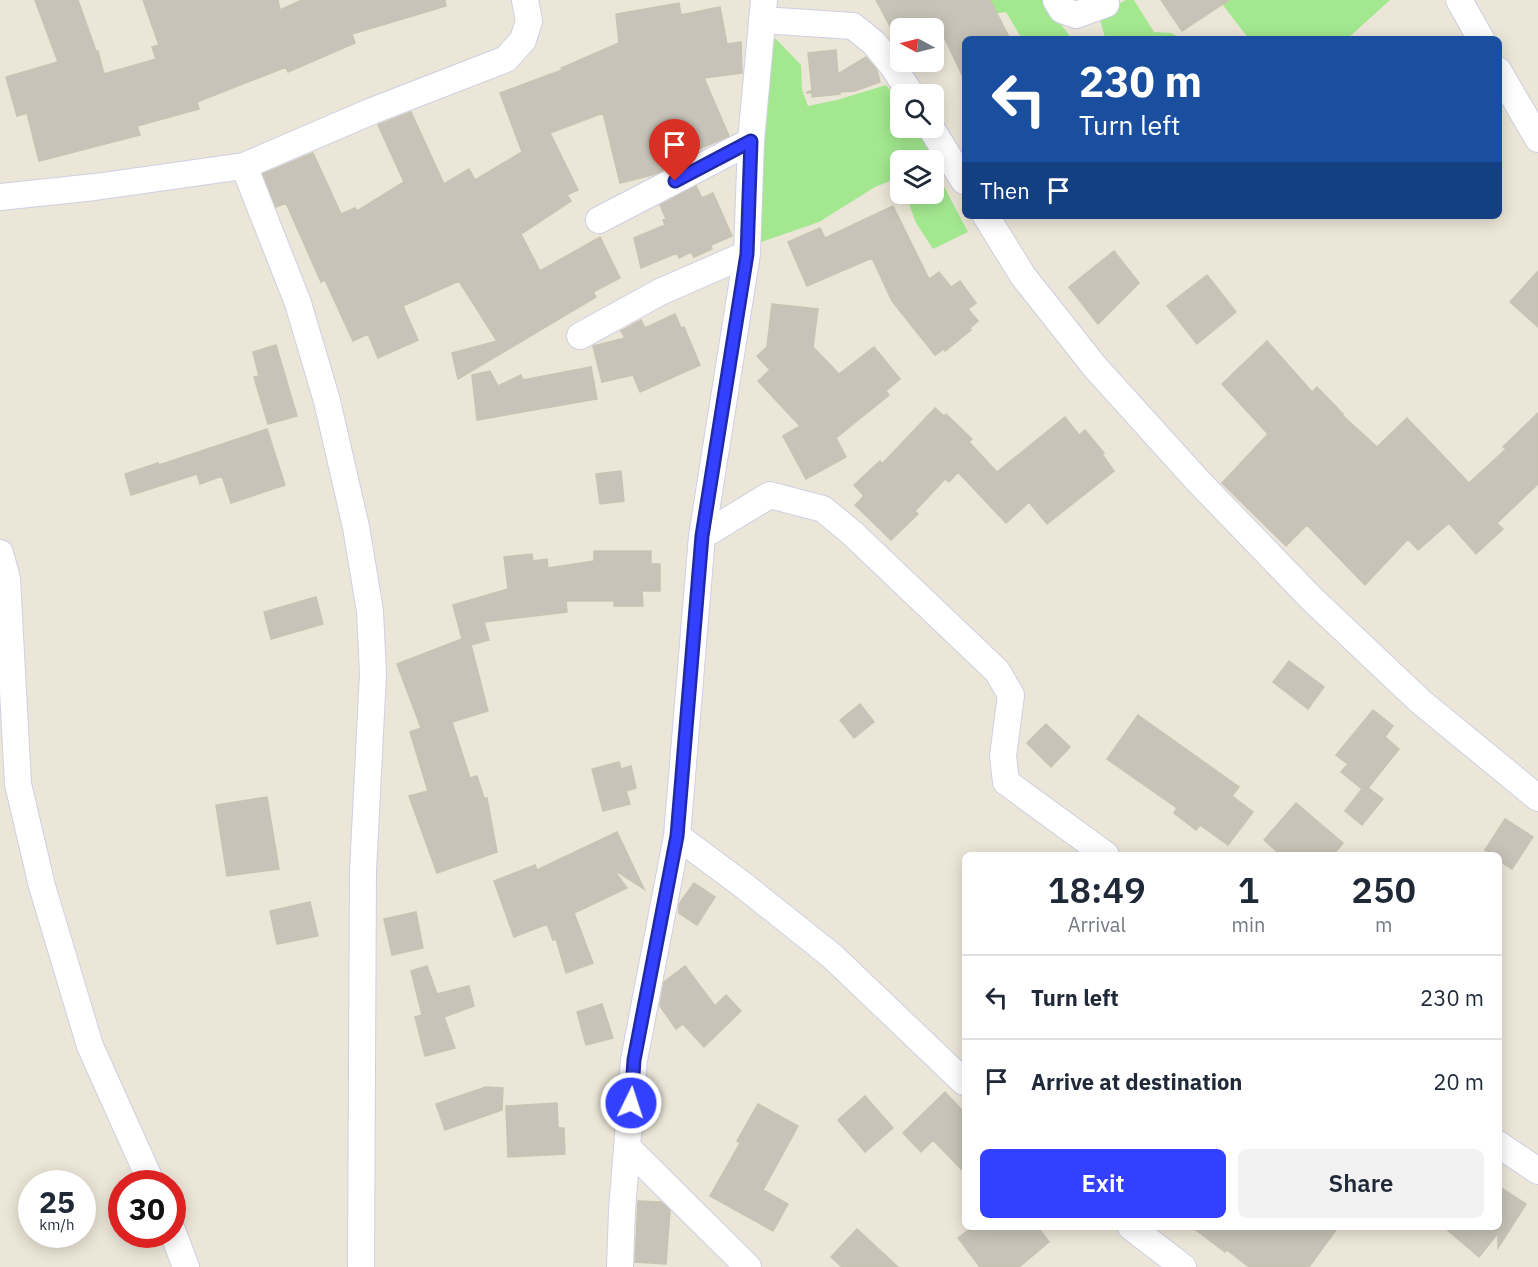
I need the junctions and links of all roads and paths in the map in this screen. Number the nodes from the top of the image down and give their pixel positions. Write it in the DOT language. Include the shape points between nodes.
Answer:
graph roads {
  1 [pos="525,0"];
  2 [pos="1056,0"];
  3 [pos="1459,0"];
  4 [pos="1106,4"];
  5 [pos="763,10"];
  6 [pos="1479,36"];
  7 [pos="1502,77"];
  8 [pos="904,84"];
  9 [pos="937,138"];
  10 [pos="1538,139"];
  11 [pos="751,141"];
  12 [pos="244,166"];
  13 [pos="962,178"];
  14 [pos="0,197"];
  15 [pos="988,219"];
  16 [pos="599,220"];
  17 [pos="747,254"];
  18 [pos="580,336"];
  19 [pos="702,536"];
  20 [pos="0,553"];
  21 [pos="1538,798"];
  22 [pos="677,836"];
  23 [pos="1102,852"];
  24 [pos="962,1081"];
  25 [pos="627,1147"];
  26 [pos="1502,1147"];
  27 [pos="146,1170"];
  28 [pos="1538,1172"];
  29 [pos="1135,1230"];
  30 [pos="179,1248"];
  31 [pos="186,1267"];
  32 [pos="361,1267"];
  33 [pos="620,1267"];
  34 [pos="748,1267"];
  35 [pos="1183,1267"];
  1 -- 12 [label="street" via="529,21 523,40 506,59"];
  2 -- 4 [label="street" via="1062,10 1076,15"];
  3 -- 6 [label="street"];
  5 -- 8 [label="street" via="853,27 874,43"];
  5 -- 11 [label="street"];
  7 -- 10 [label="street"];
  9 -- 13 [label="street"];
  11 -- 16 [label="street"];
  11 -- 17 [label="street"];
  12 -- 14 [label="street"];
  12 -- 32 [label="street" via="298,303 327,401 356,527 370,610 373,674 363,871"];
  15 -- 21 [label="street" via="1023,276 1095,367 1198,481 1313,600 1413,694"];
  17 -- 18 [label="street" via="660,292"];
  17 -- 19 [label="street"];
  19 -- 22 [label="street"];
  19 -- 23 [label="street" via="770,495 823,510 852,532 997,671 1011,695 1003,756 1006,782"];
  20 -- 27 [label="street" via="7,579 18,784 42,886 90,1046"];
  22 -- 24 [label="street" via="832,956"];
  22 -- 25 [label="street" via="634,1060"];
  25 -- 33 [label="street"];
  25 -- 34 [label="street"];
  26 -- 28 [label="street"];
  29 -- 35 [label="street"];
  30 -- 31 [label="street"];
}
